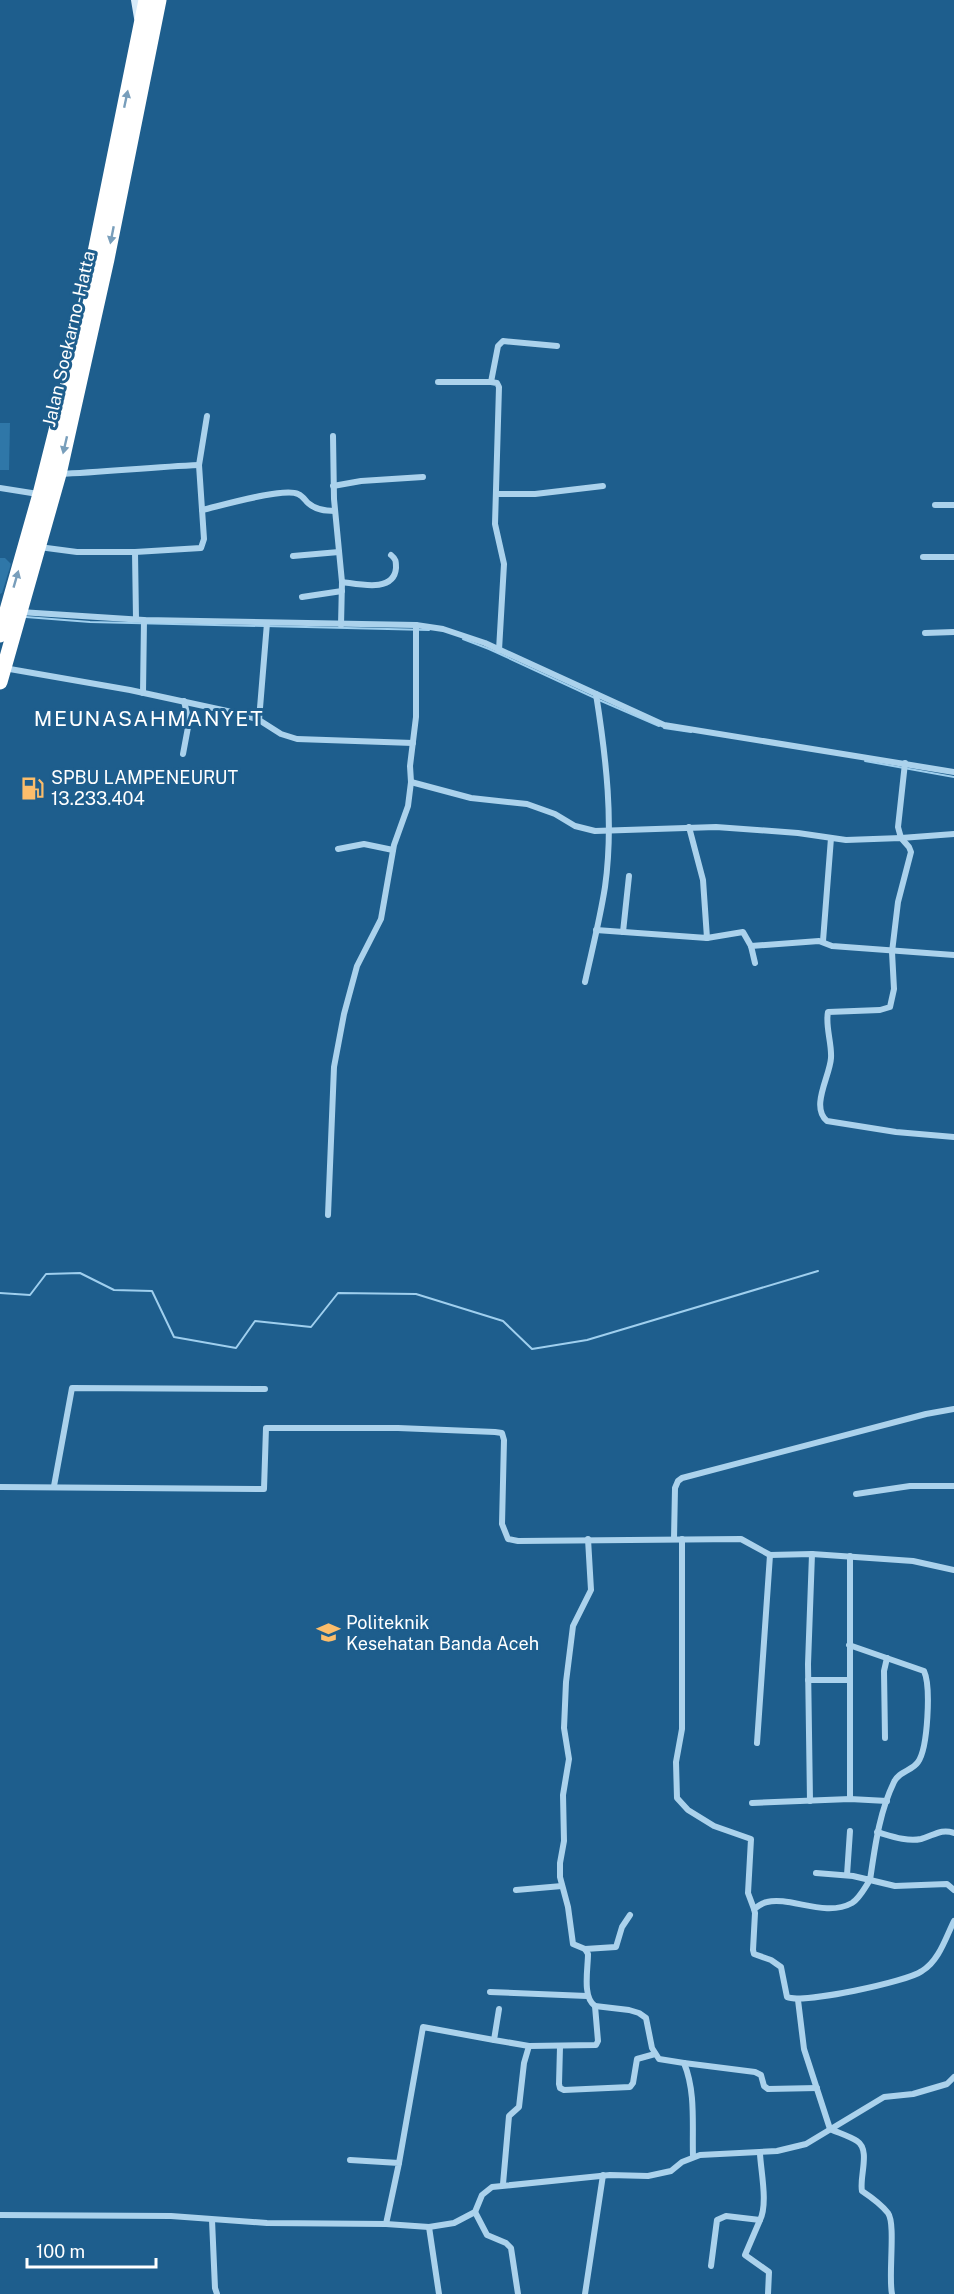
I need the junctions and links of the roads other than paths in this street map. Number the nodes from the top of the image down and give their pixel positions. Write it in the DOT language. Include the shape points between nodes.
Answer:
graph roads {
  1 [pos="136,0"];
  2 [pos="146,0"];
  3 [pos="159,0"];
  4 [pos="141,27"];
  5 [pos="121,155"];
  6 [pos="116,180"];
  7 [pos="557,346"];
  8 [pos="438,382"];
  9 [pos="491,382"];
  10 [pos="207,416"];
  11 [pos="333,436"];
  12 [pos="199,465"];
  13 [pos="58,474"];
  14 [pos="423,477"];
  15 [pos="333,486"];
  16 [pos="603,486"];
  17 [pos="0,488"];
  18 [pos="40,494"];
  19 [pos="496,494"];
  20 [pos="934,505"];
  21 [pos="954,505"];
  22 [pos="202,510"];
  23 [pos="335,512"];
  24 [pos="38,547"];
  25 [pos="135,552"];
  26 [pos="339,552"];
  27 [pos="391,555"];
  28 [pos="293,556"];
  29 [pos="923,557"];
  30 [pos="954,557"];
  31 [pos="342,582"];
  32 [pos="342,591"];
  33 [pos="302,597"];
  34 [pos="19,612"];
  35 [pos="142,623"];
  36 [pos="267,624"];
  37 [pos="341,625"];
  38 [pos="416,626"];
  39 [pos="6,628"];
  40 [pos="954,632"];
  41 [pos="925,633"];
  42 [pos="499,650"];
  43 [pos="2,675"];
  44 [pos="144,693"];
  45 [pos="596,694"];
  46 [pos="184,700"];
  47 [pos="259,720"];
  48 [pos="413,743"];
  49 [pos="183,754"];
  50 [pos="904,767"];
  51 [pos="954,772"];
  52 [pos="411,782"];
  53 [pos="689,827"];
  54 [pos="608,832"];
  55 [pos="954,834"];
  56 [pos="831,838"];
  57 [pos="901,838"];
  58 [pos="338,849"];
  59 [pos="393,850"];
  60 [pos="629,876"];
  61 [pos="596,930"];
  62 [pos="624,932"];
  63 [pos="707,938"];
  64 [pos="823,941"];
  65 [pos="751,946"];
  66 [pos="892,952"];
  67 [pos="954,955"];
  68 [pos="756,963"];
  69 [pos="585,982"];
  70 [pos="954,1137"];
  71 [pos="328,1215"];
  72 [pos="265,1389"];
  73 [pos="954,1409"];
  74 [pos="54,1486"];
  75 [pos="954,1486"];
  76 [pos="0,1487"];
  77 [pos="856,1494"];
  78 [pos="588,1539"];
  79 [pos="674,1539"];
  80 [pos="682,1539"];
  81 [pos="812,1554"];
  82 [pos="770,1555"];
  83 [pos="850,1556"];
  84 [pos="954,1570"];
  85 [pos="849,1645"];
  86 [pos="887,1658"];
  87 [pos="808,1680"];
  88 [pos="849,1680"];
  89 [pos="885,1738"];
  90 [pos="757,1743"];
  91 [pos="850,1799"];
  92 [pos="887,1801"];
  93 [pos="810,1802"];
  94 [pos="752,1803"];
  95 [pos="850,1831"];
  96 [pos="877,1832"];
  97 [pos="954,1833"];
  98 [pos="816,1873"];
  99 [pos="847,1875"];
  100 [pos="870,1880"];
  101 [pos="562,1886"];
  102 [pos="516,1890"];
  103 [pos="954,1890"];
  104 [pos="754,1909"];
  105 [pos="630,1915"];
  106 [pos="954,1921"];
  107 [pos="585,1949"];
  108 [pos="490,1992"];
  109 [pos="587,1996"];
  110 [pos="798,2000"];
  111 [pos="596,2006"];
  112 [pos="499,2009"];
  113 [pos="494,2040"];
  114 [pos="529,2046"];
  115 [pos="560,2047"];
  116 [pos="655,2054"];
  117 [pos="684,2063"];
  118 [pos="953,2079"];
  119 [pos="817,2088"];
  120 [pos="831,2129"];
  121 [pos="760,2154"];
  122 [pos="693,2157"];
  123 [pos="350,2160"];
  124 [pos="399,2163"];
  125 [pos="603,2175"];
  126 [pos="503,2184"];
  127 [pos="476,2212"];
  128 [pos="0,2215"];
  129 [pos="212,2220"];
  130 [pos="760,2220"];
  131 [pos="386,2224"];
  132 [pos="429,2227"];
  133 [pos="711,2266"];
  134 [pos="217,2294"];
  135 [pos="440,2294"];
  136 [pos="518,2294"];
  137 [pos="585,2294"];
  138 [pos="768,2294"];
  139 [pos="892,2294"];
  1 -- 4 [label="main road"];
  2 -- 4 [label="highway, Jalan Soekarno-Hatta"];
  3 -- 5 [label="highway, Jalan Soekarno-Hatta"];
  5 -- 4 [label="highway, Jalan Soekarno-Hatta, one-way"];
  5 -- 6 [label="highway, Jalan Soekarno-Hatta"];
  6 -- 13 [label="highway, Jalan Soekarno-Hatta, one-way" via="100,294"];
  6 -- 18 [label="highway, Jalan Soekarno-Hatta"];
  7 -- 9 [label="street" via="503,341 498,346"];
  8 -- 9 [label="street"];
  9 -- 19 [label="street" via="499,387"];
  10 -- 12 [label="street"];
  11 -- 15 [label="street"];
  12 -- 13 [label="street"];
  12 -- 22 [label="street"];
  13 -- 24 [label="highway, Jalan Soekarno-Hatta"];
  14 -- 15 [label="street"];
  15 -- 23 [label="street"];
  16 -- 19 [label="street"];
  17 -- 18 [label="street"];
  39 -- 18 [label="highway, Jalan Soekarno-Hatta, one-way"];
  19 -- 42 [label="street" via="495,524 504,564"];
  20 -- 21 [label="street"];
  22 -- 23 [label="street" via="291,492 318,509"];
  22 -- 25 [label="street" via="201,548"];
  23 -- 26 [label="street"];
  24 -- 25 [label="street"];
  24 -- 34 [label="highway, Jalan Soekarno-Hatta"];
  25 -- 35 [label="street"];
  26 -- 28 [label="street"];
  26 -- 31 [label="street"];
  27 -- 31 [label="street" via="396,565 390,581 366,585"];
  29 -- 30 [label="street"];
  31 -- 32 [label="street"];
  32 -- 33 [label="street"];
  32 -- 37 [label="street"];
  34 -- 35 [label="street"];
  34 -- 39 [label="highway, Jalan Soekarno-Hatta"];
  35 -- 36 [label="street"];
  35 -- 44 [label="street"];
  36 -- 37 [label="street"];
  36 -- 47 [label="street"];
  37 -- 38 [label="street"];
  38 -- 42 [label="street" via="443,628"];
  38 -- 48 [label="street"];
  39 -- 43 [label="highway, Jalan Soekarno-Hatta"];
  40 -- 41 [label="street"];
  42 -- 45 [label="street"];
  43 -- 44 [label="street"];
  44 -- 46 [label="street"];
  45 -- 50 [label="street" via="664,725"];
  45 -- 54 [label="street" via="607,762"];
  46 -- 47 [label="street"];
  46 -- 49 [label="street" via="189,722"];
  47 -- 48 [label="street" via="297,739"];
  48 -- 52 [label="street"];
  50 -- 51 [label="street"];
  50 -- 57 [label="street" via="898,826"];
  52 -- 54 [label="street" via="471,798 527,804 584,830"];
  52 -- 59 [label="street" via="408,806"];
  53 -- 54 [label="street"];
  53 -- 56 [label="street"];
  53 -- 63 [label="street" via="704,880"];
  54 -- 61 [label="street" via="605,887"];
  55 -- 57 [label="street"];
  56 -- 57 [label="street"];
  56 -- 64 [label="street"];
  57 -- 66 [label="street" via="909,847 910,858 898,902"];
  58 -- 59 [label="street" via="364,844"];
  59 -- 71 [label="street" via="381,919 357,966 334,1067"];
  60 -- 62 [label="street"];
  61 -- 62 [label="street"];
  61 -- 69 [label="street"];
  62 -- 63 [label="street"];
  63 -- 65 [label="street" via="744,932"];
  64 -- 65 [label="street"];
  64 -- 66 [label="street" via="832,946"];
  65 -- 68 [label="street"];
  66 -- 67 [label="street"];
  66 -- 70 [label="street" via="894,989 890,1007 827,1014 831,1059 821,1102 822,1117 897,1132"];
  72 -- 74 [label="street" via="72,1388"];
  73 -- 79 [label="street" via="682,1478 675,1488"];
  74 -- 76 [label="street"];
  74 -- 78 [label="street" via="264,1489 266,1428 495,1432 502,1433 504,1440 502,1524 508,1539"];
  75 -- 77 [label="street" via="910,1486"];
  78 -- 79 [label="street"];
  78 -- 101 [label="street" via="591,1590 573,1626 566,1682 564,1728 568,1759 562,1806"];
  79 -- 80 [label="street"];
  80 -- 82 [label="street" via="741,1539"];
  80 -- 104 [label="street" via="682,1729 676,1762 677,1798 714,1826 751,1839 748,1893"];
  81 -- 82 [label="street"];
  81 -- 83 [label="street"];
  81 -- 87 [label="street"];
  82 -- 90 [label="street"];
  83 -- 84 [label="street" via="913,1561"];
  83 -- 85 [label="street"];
  85 -- 86 [label="street"];
  85 -- 88 [label="street"];
  86 -- 89 [label="street"];
  86 -- 92 [label="street" via="924,1671 927,1693 921,1757 895,1779"];
  87 -- 88 [label="street"];
  87 -- 93 [label="street"];
  88 -- 91 [label="street"];
  91 -- 92 [label="street"];
  91 -- 93 [label="street"];
  92 -- 96 [label="street"];
  93 -- 94 [label="street"];
  95 -- 99 [label="street"];
  96 -- 97 [label="street" via="910,1839 941,1831"];
  96 -- 100 [label="street"];
  98 -- 99 [label="street"];
  99 -- 100 [label="street"];
  100 -- 103 [label="street" via="895,1886 947,1884"];
  100 -- 104 [label="street" via="849,1904 807,1908 777,1901"];
  101 -- 102 [label="street"];
  101 -- 107 [label="street" via="573,1944"];
  104 -- 110 [label="street" via="753,1952 779,1965 787,1997"];
  105 -- 107 [label="street" via="616,1947"];
  106 -- 110 [label="street" via="933,1963 912,1977"];
  107 -- 109 [label="street"];
  108 -- 109 [label="street"];
  109 -- 111 [label="street"];
  110 -- 119 [label="street" via="804,2049"];
  111 -- 115 [label="street" via="596,2045"];
  111 -- 116 [label="street" via="629,2010 646,2018"];
  112 -- 113 [label="street"];
  113 -- 114 [label="street"];
  113 -- 124 [label="street" via="423,2027"];
  114 -- 115 [label="street"];
  114 -- 126 [label="street" via="519,2107 509,2116"];
  115 -- 116 [label="street" via="559,2084 564,2090 630,2086 637,2059"];
  116 -- 117 [label="street" via="659,2059"];
  117 -- 119 [label="street" via="755,2072 768,2089"];
  117 -- 122 [label="street" via="692,2093"];
  118 -- 120 [label="street" via="914,2094 884,2097"];
  119 -- 120 [label="street"];
  120 -- 121 [label="street" via="806,2144"];
  120 -- 139 [label="street" via="862,2147 862,2191 891,2218"];
  121 -- 122 [label="street"];
  121 -- 130 [label="street" via="765,2202"];
  122 -- 125 [label="street" via="659,2174"];
  123 -- 124 [label="street"];
  124 -- 131 [label="street"];
  125 -- 126 [label="street"];
  125 -- 137 [label="street"];
  126 -- 127 [label="street" via="487,2190"];
  127 -- 132 [label="street" via="454,2223"];
  127 -- 136 [label="street" via="487,2235 511,2248"];
  128 -- 129 [label="street" via="171,2216"];
  129 -- 131 [label="street"];
  129 -- 134 [label="street"];
  130 -- 133 [label="street" via="726,2216 717,2220"];
  130 -- 138 [label="street" via="745,2255 769,2272"];
  131 -- 132 [label="street"];
  132 -- 135 [label="street"];
}
